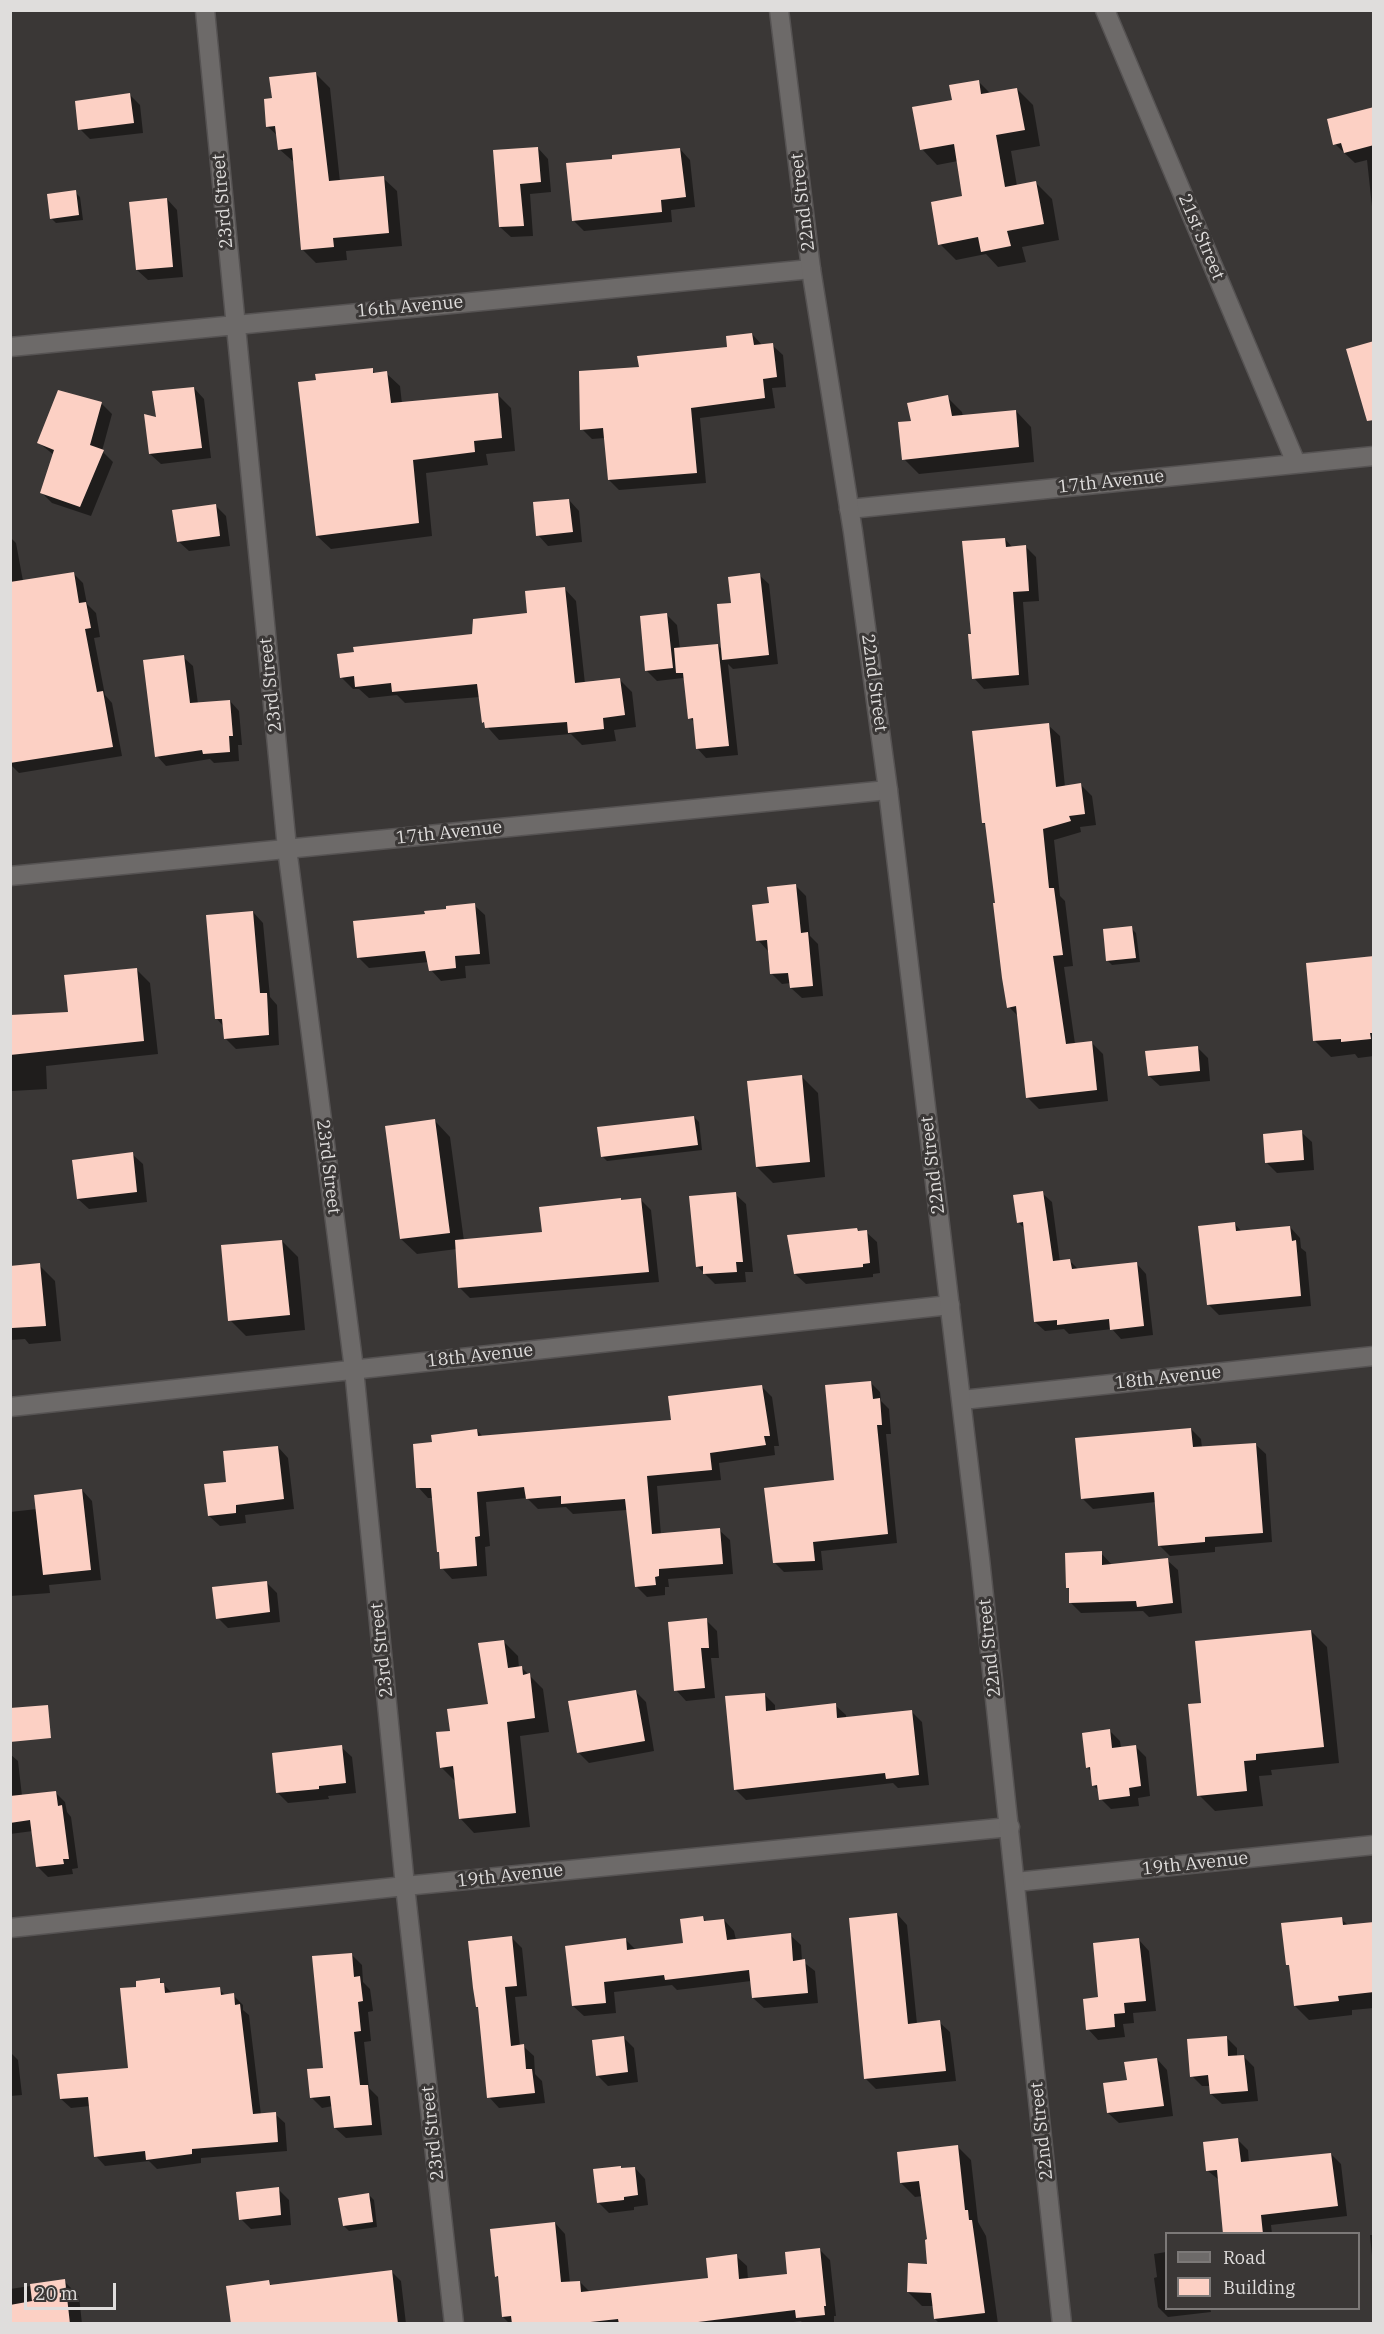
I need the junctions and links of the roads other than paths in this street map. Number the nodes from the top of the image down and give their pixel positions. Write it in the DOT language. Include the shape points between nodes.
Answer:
graph roads {
  1 [pos="205,10"];
  2 [pos="779,10"];
  3 [pos="1105,10"];
  4 [pos="811,269"];
  5 [pos="234,323"];
  6 [pos="10,347"];
  7 [pos="1374,456"];
  8 [pos="1296,463"];
  9 [pos="849,509"];
  10 [pos="888,790"];
  11 [pos="287,849"];
  12 [pos="10,876"];
  13 [pos="950,1305"];
  14 [pos="1374,1356"];
  15 [pos="354,1370"];
  16 [pos="962,1400"];
  17 [pos="10,1407"];
  18 [pos="1010,1827"];
  19 [pos="1374,1845"];
  20 [pos="1016,1882"];
  21 [pos="405,1886"];
  22 [pos="10,1928"];
  23 [pos="454,2324"];
  24 [pos="1062,2324"];
  1 -- 5 [label="street, 23rd Street"];
  2 -- 4 [label="street, 22nd Street"];
  3 -- 8 [label="street, 21st Street"];
  4 -- 5 [label="street, 16th Avenue"];
  4 -- 9 [label="street, 22nd Street"];
  5 -- 6 [label="street, 16th Avenue"];
  5 -- 11 [label="street, 23rd Street"];
  7 -- 8 [label="street, 17th Avenue"];
  8 -- 9 [label="street, 17th Avenue"];
  9 -- 10 [label="street, 22nd Street"];
  10 -- 11 [label="street, 17th Avenue"];
  10 -- 13 [label="street, 22nd Street"];
  11 -- 12 [label="street, 17th Avenue"];
  11 -- 15 [label="street, 23rd Street"];
  13 -- 15 [label="street, 18th Avenue"];
  13 -- 16 [label="street, 22nd Street"];
  14 -- 16 [label="street, 18th Avenue"];
  15 -- 17 [label="street, 18th Avenue"];
  15 -- 21 [label="street, 23rd Street"];
  16 -- 18 [label="street, 22nd Street"];
  18 -- 20 [label="street, 22nd Street"];
  18 -- 21 [label="street, 19th Avenue"];
  19 -- 20 [label="street, 19th Avenue"];
  20 -- 24 [label="street, 22nd Street"];
  21 -- 22 [label="street, 19th Avenue"];
  21 -- 23 [label="street, 23rd Street"];
}
